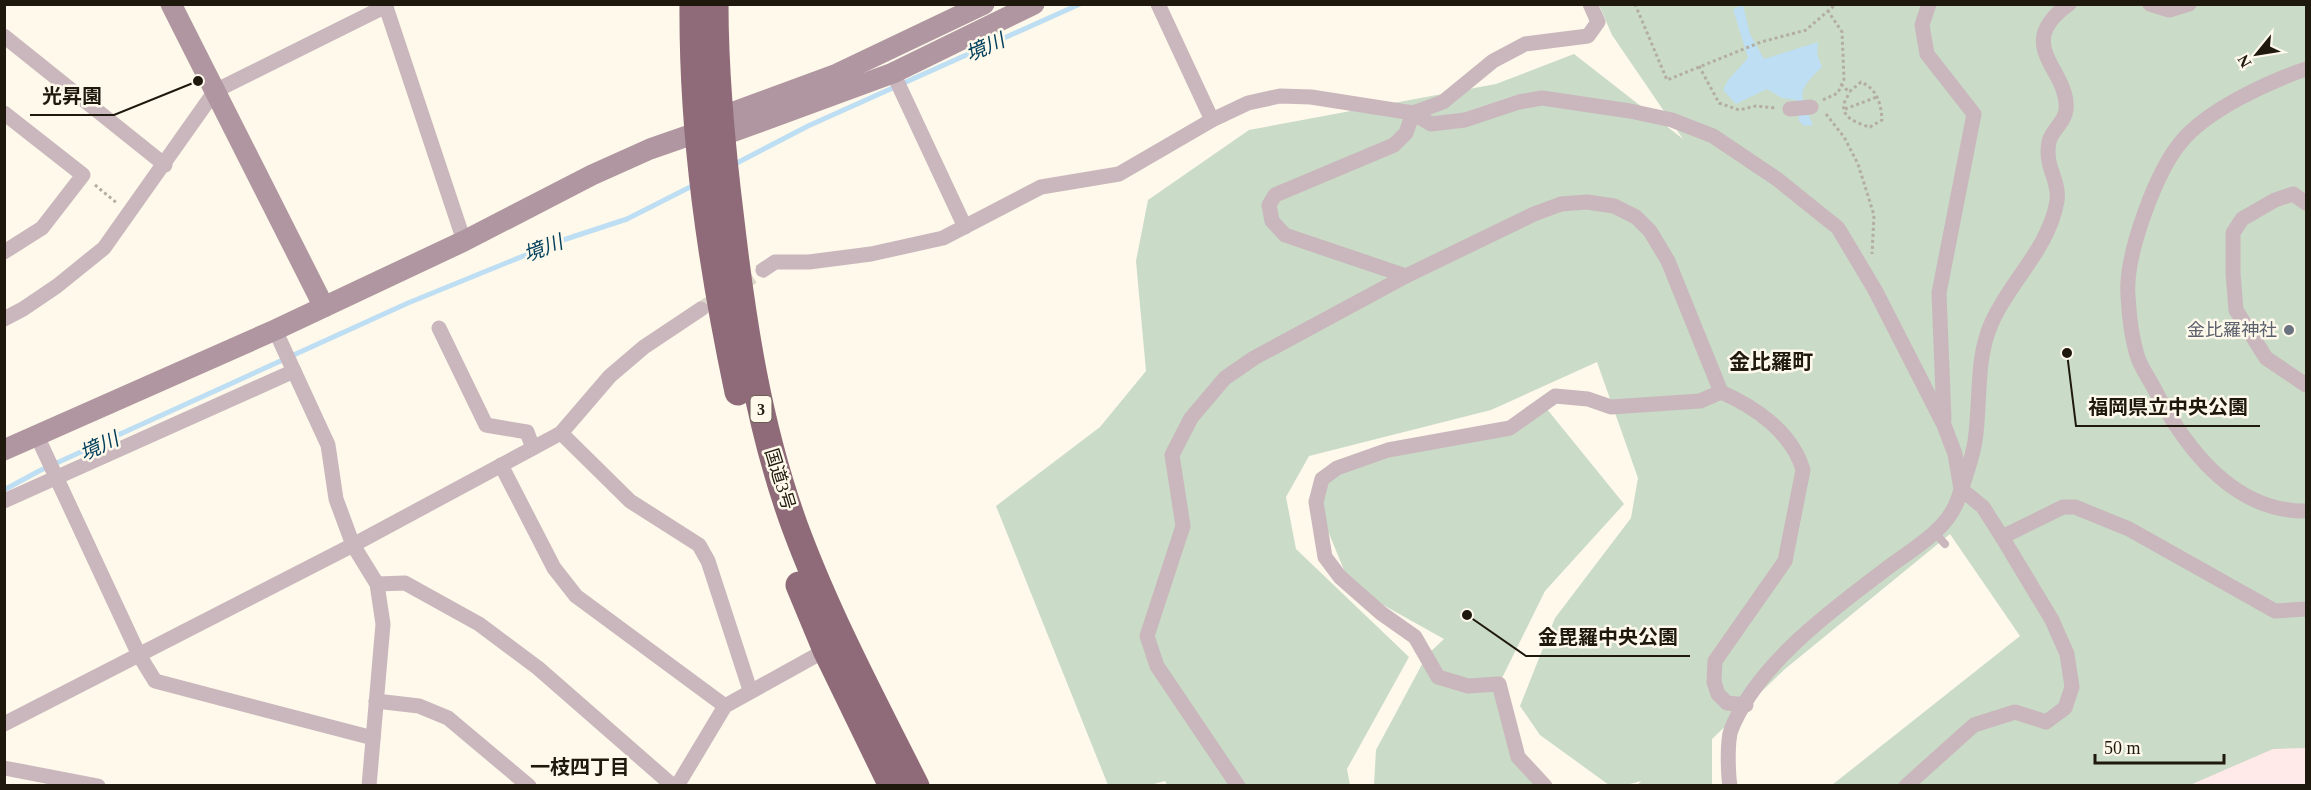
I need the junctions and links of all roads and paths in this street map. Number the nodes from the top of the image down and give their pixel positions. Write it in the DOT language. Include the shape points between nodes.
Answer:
graph roads {
  1 [pos="171,4"];
  2 [pos="693,4"];
  3 [pos="715,4"];
  4 [pos="984,4"];
  5 [pos="1034,4"];
  6 [pos="1158,4"];
  7 [pos="1590,4"];
  8 [pos="1635,4"];
  9 [pos="1836,4"];
  10 [pos="1929,4"];
  11 [pos="2069,4"];
  12 [pos="2150,4"];
  13 [pos="2189,4"];
  14 [pos="386,5"];
  15 [pos="1828,11"];
  16 [pos="4,36"];
  17 [pos="1699,66"];
  18 [pos="2307,69"];
  19 [pos="893,73"];
  20 [pos="1841,84"];
  21 [pos="215,92"];
  22 [pos="1849,92"];
  23 [pos="1877,97"];
  24 [pos="1817,108"];
  25 [pos="1845,109"];
  26 [pos="1790,110"];
  27 [pos="4,113"];
  28 [pos="1413,113"];
  29 [pos="1212,120"];
  30 [pos="712,129"];
  31 [pos="165,165"];
  32 [pos="83,175"];
  33 [pos="2307,203"];
  34 [pos="128,213"];
  35 [pos="964,227"];
  36 [pos="464,241"];
  37 [pos="8,245"];
  38 [pos="1872,263"];
  39 [pos="763,270"];
  40 [pos="1406,276"];
  41 [pos="324,307"];
  42 [pos="700,309"];
  43 [pos="4,318"];
  44 [pos="439,328"];
  45 [pos="275,330"];
  46 [pos="294,371"];
  47 [pos="2307,385"];
  48 [pos="1721,392"];
  49 [pos="1944,426"];
  50 [pos="561,433"];
  51 [pos="37,436"];
  52 [pos="533,448"];
  53 [pos="4,450"];
  54 [pos="501,465"];
  55 [pos="56,477"];
  56 [pos="1961,489"];
  57 [pos="4,501"];
  58 [pos="2307,511"];
  59 [pos="1934,532"];
  60 [pos="2002,537"];
  61 [pos="1945,544"];
  62 [pos="353,545"];
  63 [pos="377,584"];
  64 [pos="2307,609"];
  65 [pos="826,650"];
  66 [pos="139,655"];
  67 [pos="750,690"];
  68 [pos="376,701"];
  69 [pos="1746,705"];
  70 [pos="724,706"];
  71 [pos="4,724"];
  72 [pos="373,738"];
  73 [pos="4,768"];
  74 [pos="98,786"];
  75 [pos="369,786"];
  76 [pos="529,786"];
  77 [pos="675,786"];
  78 [pos="892,786"];
  79 [pos="916,786"];
  80 [pos="1238,786"];
  81 [pos="1545,786"];
  82 [pos="1730,786"];
  83 [pos="1906,786"];
  1 -- 21 [label="street"];
  2 -- 30 [label="highway, 国道3号 / 3"];
  3 -- 30 [label="highway, 国道3号 / 3"];
  4 -- 30 [label="street"];
  5 -- 19 [label="street"];
  6 -- 29 [label="street"];
  7 -- 28 [label="street" via="1598,22 1588,36 1525,44 1493,61 1443,102"];
  8 -- 17 [label="path" via="1667,80"];
  9 -- 15 [label="path"];
  10 -- 49 [label="street" via="1922,25 1927,54 1974,114 1939,292"];
  11 -- 56 [label="street" via="2055,17 2044,36 2043,51 2066,96 2066,113 2049,139 2046,160 2057,198 2043,241 1991,323 1982,362 1975,441"];
  12 -- 13 [label="street" via="2169,10"];
  14 -- 21 [label="street"];
  14 -- 36 [label="street"];
  15 -- 17 [label="path" via="1806,30"];
  15 -- 20 [label="path" via="1842,32"];
  16 -- 31 [label="street"];
  17 -- 26 [label="path" via="1719,103 1739,110 1756,106"];
  18 -- 58 [label="street" via="2282,77 2210,116 2181,141 2147,206 2128,270 2128,294 2138,357 2171,422 2215,476 2249,499 2288,511"];
  19 -- 30 [label="street"];
  19 -- 35 [label="street"];
  20 -- 22 [label="path"];
  20 -- 24 [label="path" via="1838,93"];
  21 -- 31 [label="street"];
  21 -- 41 [label="street"];
  22 -- 23 [label="path" via="1861,82 1872,87"];
  22 -- 25 [label="path"];
  23 -- 25 [label="path"];
  23 -- 25 [label="path" via="1882,120 1870,128 1852,121"];
  24 -- 26 [label="street"];
  24 -- 38 [label="path" via="1844,137 1858,164 1874,215"];
  27 -- 32 [label="street"];
  28 -- 29 [label="street" via="1280,96 1248,103"];
  28 -- 40 [label="street" via="1406,133 1394,145 1275,195 1269,205 1272,221 1285,235"];
  28 -- 49 [label="street" via="1431,124 1465,120 1542,98 1672,120 1713,136 1777,179 1838,228 1875,290"];
  29 -- 35 [label="street" via="1119,174 1041,187"];
  30 -- 36 [label="street" via="650,149 592,175"];
  30 -- 65 [label="highway, 国道3号 / 3" via="720,296 738,393 788,558"];
  30 -- 79 [label="highway, 国道3号 / 3" via="752,373 780,478 814,576"];
  31 -- 34 [label="street"];
  32 -- 34 [label="path"];
  32 -- 37 [label="street" via="42,228"];
  33 -- 47 [label="street" via="2293,194 2275,200 2242,219 2233,233 2236,310 2266,358"];
  34 -- 43 [label="street" via="104,248 49,292"];
  35 -- 39 [label="street" via="943,238 871,254 775,262"];
  36 -- 41 [label="street"];
  40 -- 48 [label="street" via="1534,213 1561,204 1614,206 1636,217 1650,231 1668,261"];
  40 -- 80 [label="street" via="1254,358 1225,378 1191,418 1172,455 1183,526 1147,636 1157,666"];
  41 -- 45 [label="street"];
  42 -- 50 [label="street" via="619,369"];
  44 -- 52 [label="street" via="486,425 526,432"];
  45 -- 46 [label="street"];
  45 -- 51 [label="street"];
  46 -- 55 [label="street"];
  46 -- 62 [label="street" via="328,445 336,500"];
  48 -- 69 [label="street" via="1743,402 1788,438 1803,470 1785,561 1715,661 1718,694 1727,704"];
  48 -- 81 [label="street" via="1700,400 1611,407 1588,399 1554,396 1510,428 1388,450 1337,468 1322,479 1316,502 1325,557 1381,614 1415,637 1438,677 1468,686 1498,684 1518,758"];
  49 -- 56 [label="street" via="1955,454"];
  50 -- 52 [label="street"];
  50 -- 67 [label="street" via="630,501 699,545 708,561"];
  51 -- 53 [label="street"];
  51 -- 55 [label="street"];
  52 -- 54 [label="street"];
  54 -- 62 [label="street"];
  54 -- 70 [label="street" via="554,568 576,596"];
  55 -- 57 [label="street"];
  55 -- 66 [label="street"];
  56 -- 59 [label="street" via="1955,510"];
  56 -- 60 [label="street" via="1983,507"];
  59 -- 61 [label="lane"];
  59 -- 69 [label="street" via="1794,645 1764,675"];
  60 -- 64 [label="street" via="2063,507 2075,507 2129,529 2275,611"];
  60 -- 83 [label="street" via="2052,620 2067,654 2072,687 2065,708 2046,722 2015,712 1974,725"];
  62 -- 63 [label="street"];
  62 -- 66 [label="street"];
  63 -- 68 [label="street" via="383,624"];
  63 -- 77 [label="street" via="405,583 479,624 538,668"];
  65 -- 67 [label="street"];
  65 -- 78 [label="highway, 国道3号 / 3"];
  66 -- 71 [label="street"];
  66 -- 72 [label="street" via="155,681"];
  67 -- 70 [label="street"];
  68 -- 72 [label="street"];
  68 -- 76 [label="street" via="419,706 448,718"];
  69 -- 82 [label="street" via="1731,732"];
  70 -- 77 [label="street"];
  72 -- 75 [label="street"];
  73 -- 74 [label="street"];
}
